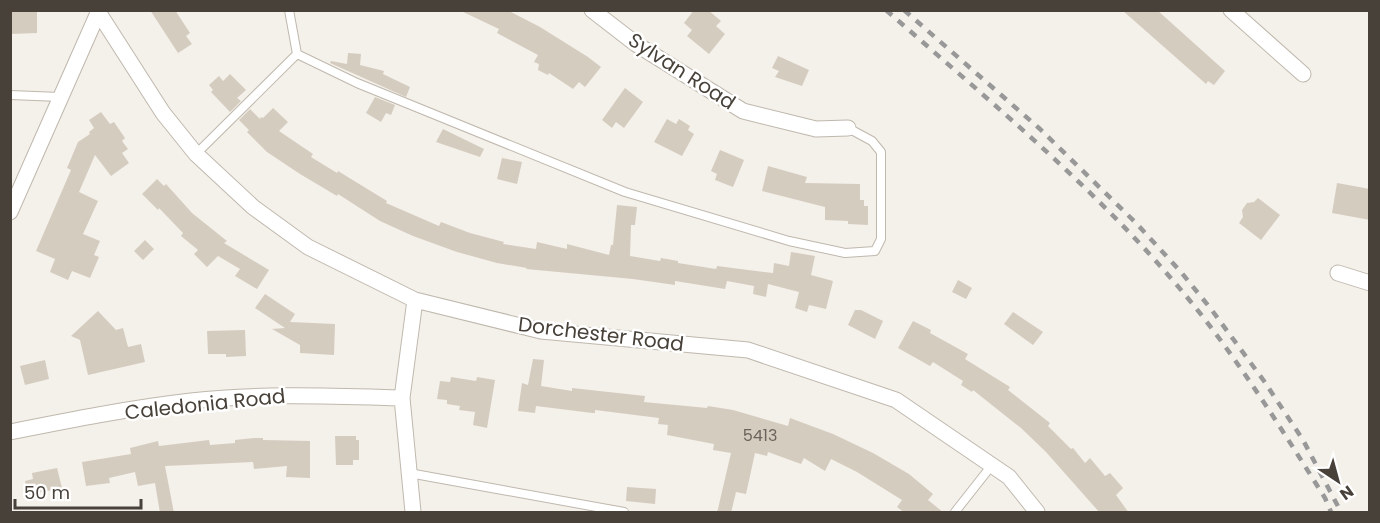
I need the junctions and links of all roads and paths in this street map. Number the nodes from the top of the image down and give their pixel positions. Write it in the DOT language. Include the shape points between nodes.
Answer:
graph roads {
  1 [pos="289,10"];
  2 [pos="592,10"];
  3 [pos="1231,10"];
  4 [pos="97,12"];
  5 [pos="297,54"];
  6 [pos="1303,74"];
  7 [pos="10,95"];
  8 [pos="60,97"];
  9 [pos="848,128"];
  10 [pos="196,154"];
  11 [pos="10,212"];
  12 [pos="1338,273"];
  13 [pos="1370,283"];
  14 [pos="415,300"];
  15 [pos="402,398"];
  16 [pos="10,432"];
  17 [pos="992,465"];
  18 [pos="408,473"];
  19 [pos="413,513"];
  20 [pos="624,513"];
  21 [pos="955,513"];
  22 [pos="1037,513"];
  1 -- 5 [label="lane"];
  2 -- 9 [label="street, Sylvan Road" via="636,44 743,111 816,129"];
  3 -- 6 [label="street"];
  4 -- 8 [label="street"];
  4 -- 10 [label="street, Dorchester Road" via="163,113"];
  5 -- 9 [label="lane" via="357,83 625,192 789,241 845,253 875,251 881,239 881,152 872,141"];
  5 -- 10 [label="lane"];
  7 -- 8 [label="lane"];
  8 -- 11 [label="street"];
  10 -- 14 [label="street, Dorchester Road" via="253,207 309,247"];
  12 -- 13 [label="street"];
  14 -- 15 [label="street"];
  14 -- 17 [label="street, Dorchester Road" via="541,331 748,350 896,400"];
  15 -- 16 [label="street, Caledonia Road" via="296,395 192,401"];
  15 -- 18 [label="street"];
  17 -- 21 [label="lane"];
  17 -- 22 [label="street, Dorchester Road" via="1009,477"];
  18 -- 19 [label="street"];
  18 -- 20 [label="lane"];
}
